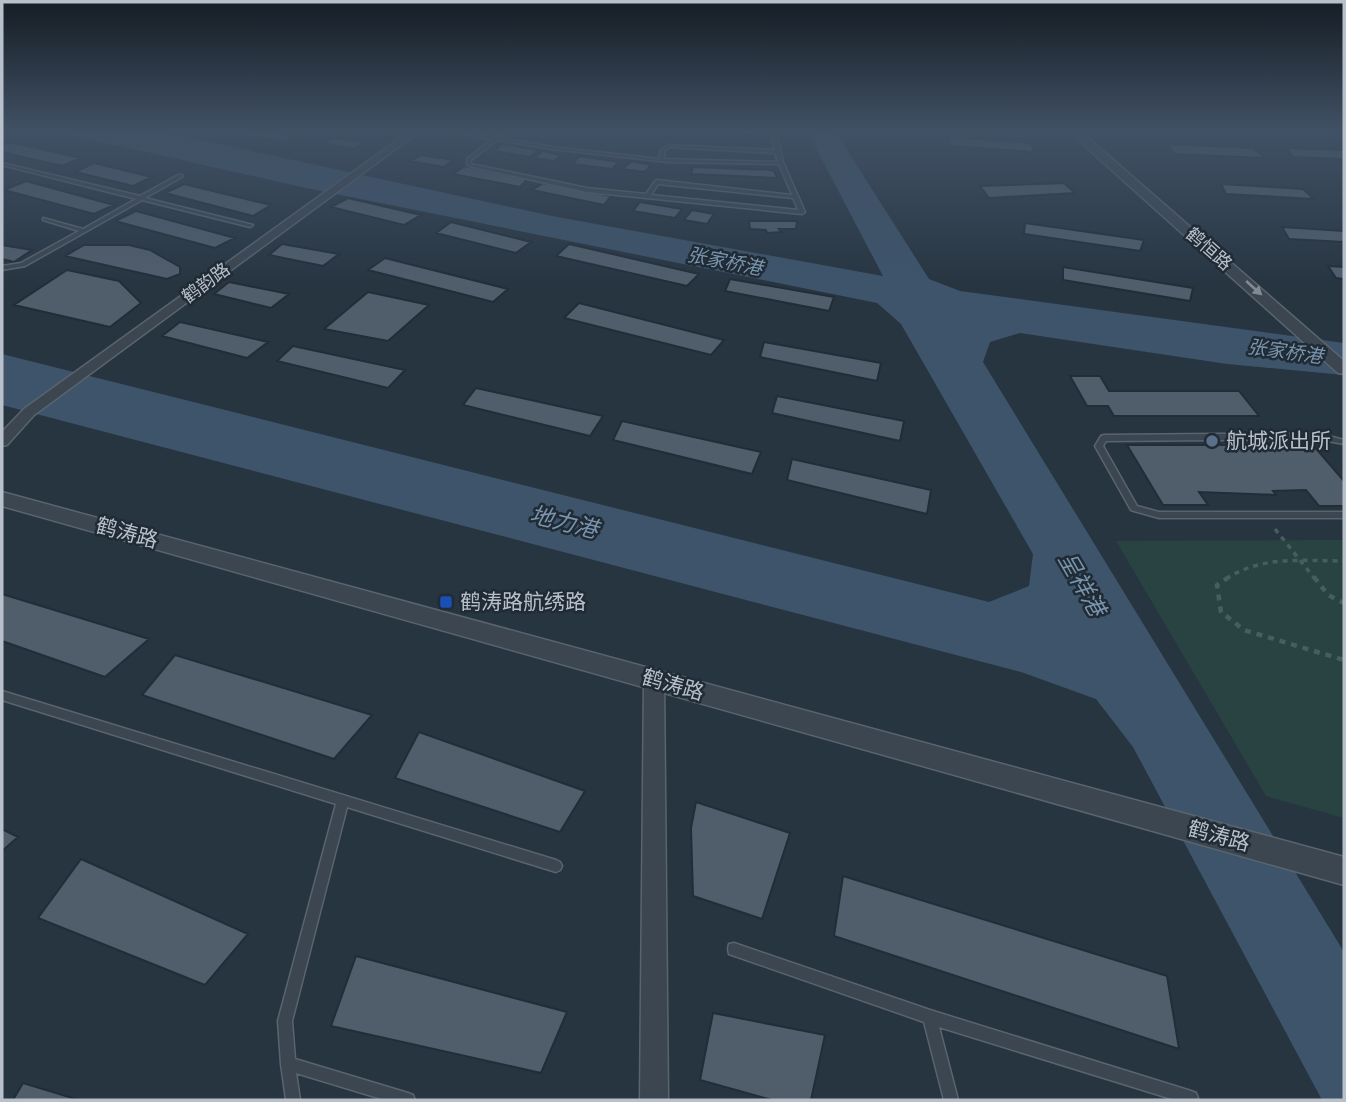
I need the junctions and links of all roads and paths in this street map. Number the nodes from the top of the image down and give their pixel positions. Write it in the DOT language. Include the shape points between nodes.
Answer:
graph roads {
  1 [pos="81,182"];
  2 [pos="169,182"];
  3 [pos="344,182"];
  4 [pos="551,182"];
  5 [pos="657,182"];
  6 [pos="661,182"];
  7 [pos="788,182"];
  8 [pos="1132,182"];
  9 [pos="1147,182"];
  10 [pos="648,195"];
  11 [pos="144,197"];
  12 [pos="795,197"];
  13 [pos="45,219"];
  14 [pos="250,225"];
  15 [pos="85,231"];
  16 [pos="2,268"];
  17 [pos="1344,349"];
  18 [pos="1344,369"];
  19 [pos="2,440"];
  20 [pos="1344,442"];
  21 [pos="2,499"];
  22 [pos="1265,515"];
  23 [pos="1344,515"];
  24 [pos="1298,560"];
  25 [pos="1344,561"];
  26 [pos="1344,603"];
  27 [pos="1344,660"];
  28 [pos="654,679"];
  29 [pos="2,695"];
  30 [pos="343,800"];
  31 [pos="556,866"];
  32 [pos="1344,871"];
  33 [pos="734,949"];
  34 [pos="930,1017"];
  35 [pos="288,1064"];
  36 [pos="1191,1098"];
  37 [pos="293,1100"];
  38 [pos="408,1100"];
  39 [pos="654,1100"];
  40 [pos="951,1100"];
  1 -- 11 [label="lane"];
  2 -- 11 [label="lane"];
  3 -- 19 [label="street, 鹤韵路" via="29,412"];
  4 -- 10 [label="lane"];
  5 -- 10 [label="lane"];
  6 -- 12 [label="lane"];
  7 -- 12 [label="lane"];
  8 -- 18 [label="street, 鹤恒路, one-way"];
  9 -- 17 [label="street, 鹤恒路"];
  10 -- 12 [label="lane" via="802,212"];
  11 -- 14 [label="lane"];
  11 -- 15 [label="lane"];
  13 -- 15 [label="lane"];
  15 -- 16 [label="lane" via="23,265"];
  20 -- 22 [label="lane" via="1317,436 1104,438 1099,446 1134,508 1159,515"];
  21 -- 28 [label="street, 鹤涛路"];
  22 -- 23 [label="lane"];
  22 -- 24 [label="path"];
  24 -- 25 [label="path"];
  24 -- 26 [label="path" via="1328,595"];
  24 -- 27 [label="path" via="1244,567 1217,585 1221,612 1244,630"];
  28 -- 32 [label="street, 鹤涛路"];
  28 -- 39 [label="street"];
  29 -- 30 [label="lane"];
  30 -- 31 [label="lane"];
  30 -- 35 [label="lane" via="285,1021"];
  33 -- 34 [label="lane"];
  34 -- 36 [label="lane"];
  34 -- 40 [label="lane"];
  35 -- 37 [label="lane"];
  35 -- 38 [label="lane"];
}
